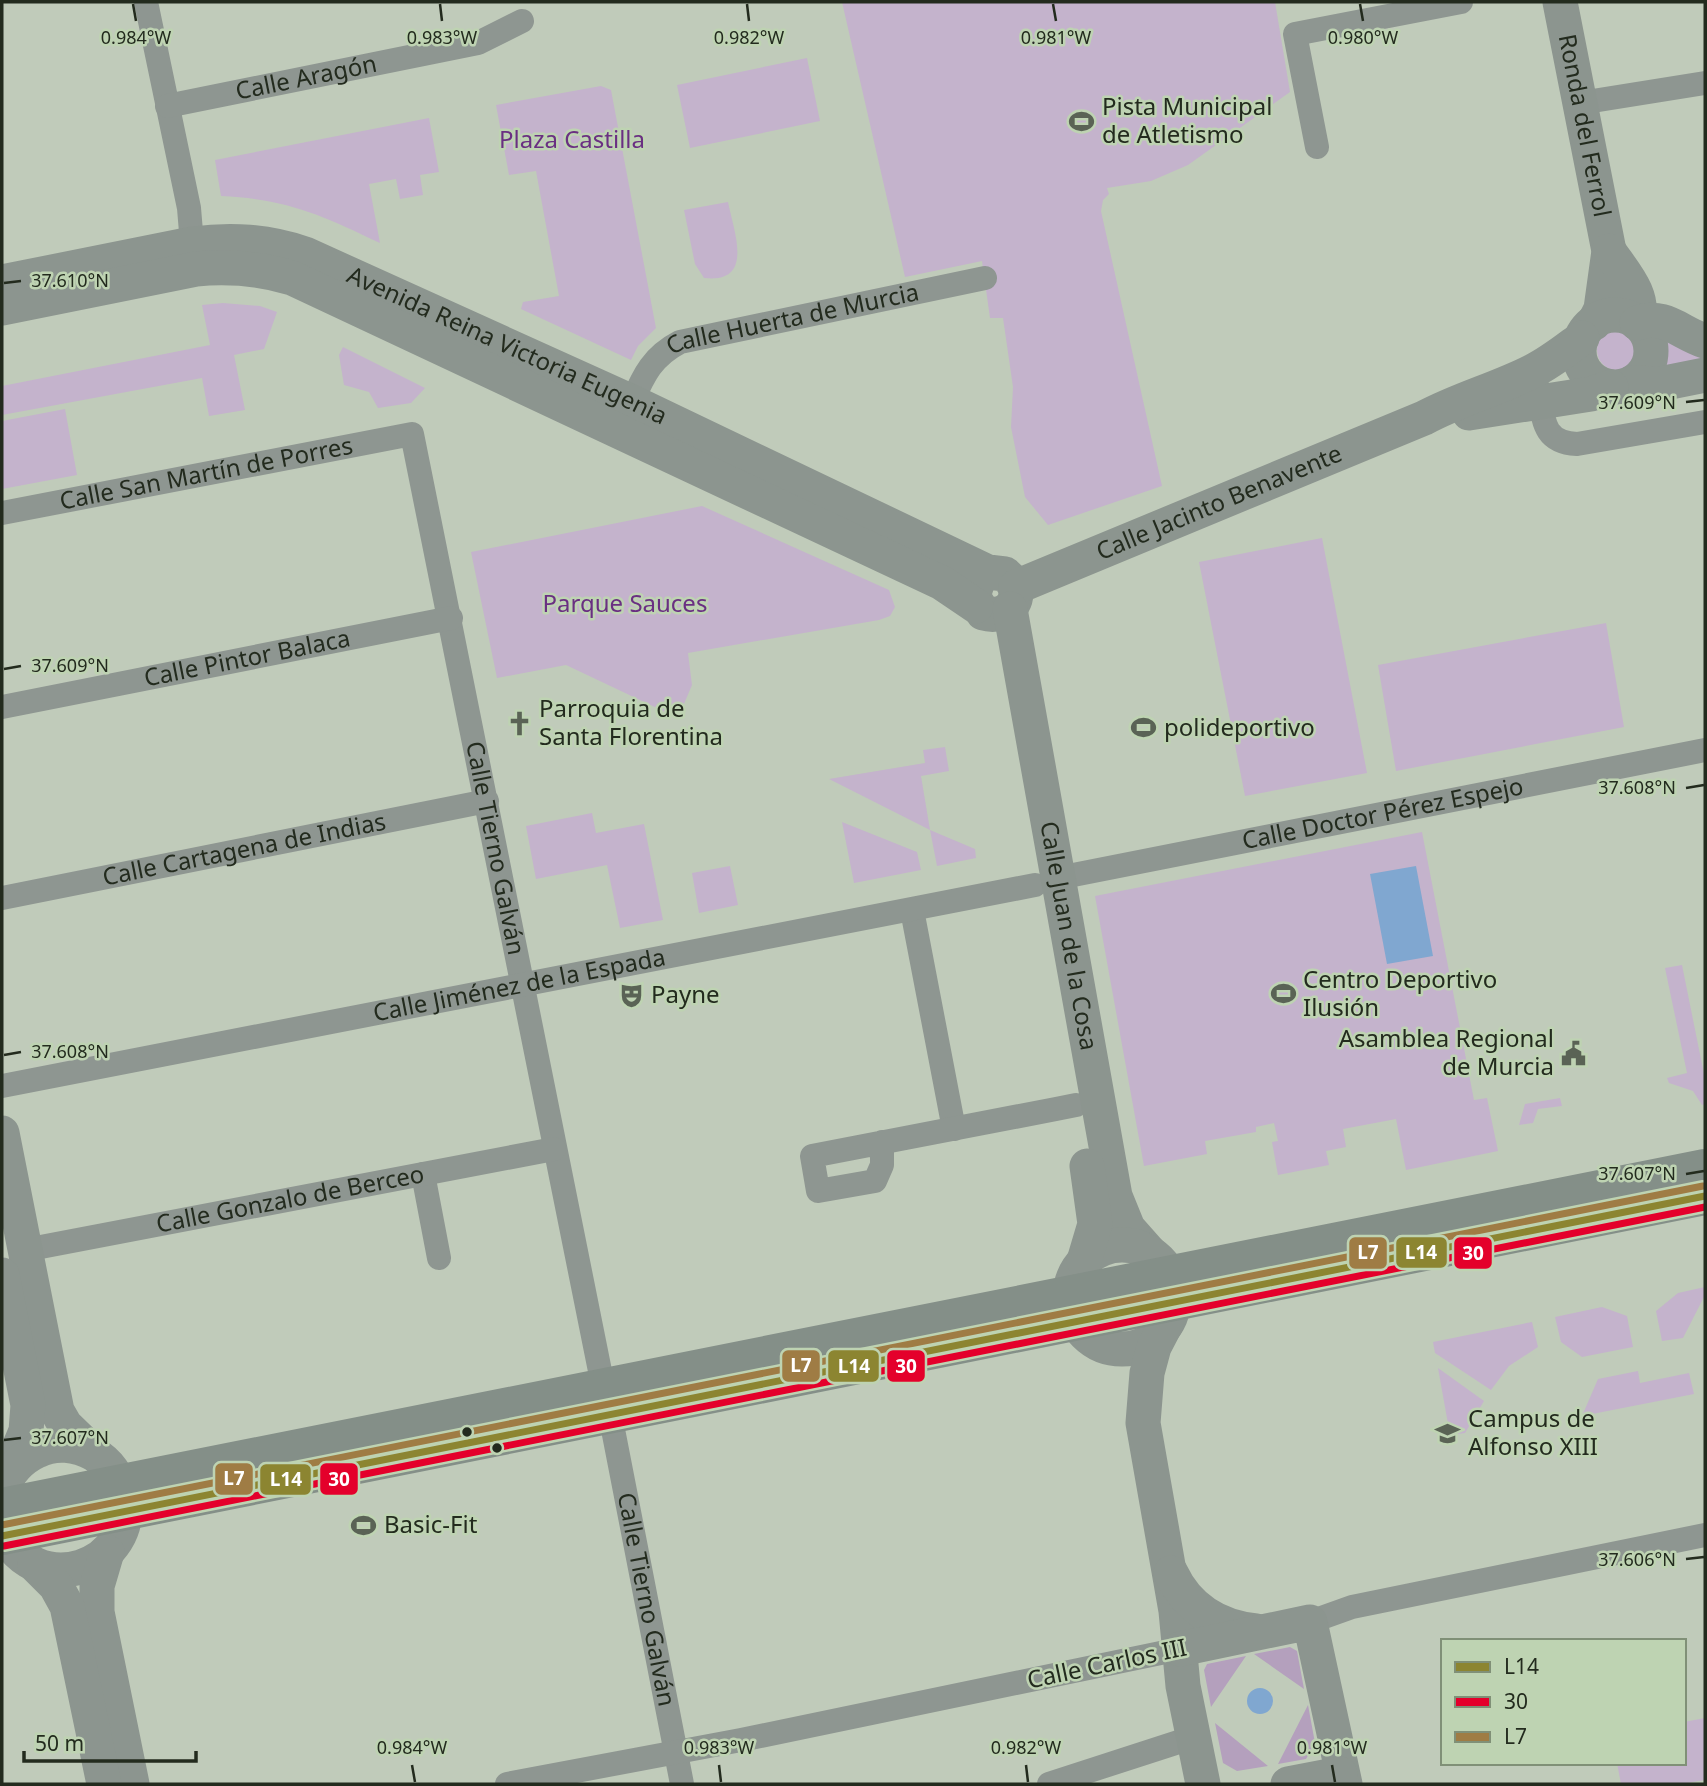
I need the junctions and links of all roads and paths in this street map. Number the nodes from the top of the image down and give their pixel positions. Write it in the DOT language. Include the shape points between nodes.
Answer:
graph roads {
  1 [pos="146,2"];
  2 [pos="1461,2"];
  3 [pos="1560,2"];
  4 [pos="1427,5"];
  5 [pos="522,21"];
  6 [pos="1705,83"];
  7 [pos="1580,103"];
  8 [pos="167,106"];
  9 [pos="1317,147"];
  10 [pos="192,244"];
  11 [pos="1609,251"];
  12 [pos="985,278"];
  13 [pos="2,282"];
  14 [pos="2,308"];
  15 [pos="1637,323"];
  16 [pos="1588,330"];
  17 [pos="1705,341"];
  18 [pos="1705,375"];
  19 [pos="1621,385"];
  20 [pos="1537,386"];
  21 [pos="632,402"];
  22 [pos="1705,422"];
  23 [pos="412,434"];
  24 [pos="2,513"];
  25 [pos="942,583"];
  26 [pos="995,597"];
  27 [pos="451,618"];
  28 [pos="992,648"];
  29 [pos="2,707"];
  30 [pos="1705,750"];
  31 [pos="487,801"];
  32 [pos="1047,881"];
  33 [pos="2,898"];
  34 [pos="912,910"];
  35 [pos="523,986"];
  36 [pos="2,1086"];
  37 [pos="1076,1105"];
  38 [pos="954,1129"];
  39 [pos="2,1133"];
  40 [pos="882,1142"];
  41 [pos="554,1149"];
  42 [pos="1705,1168"];
  43 [pos="422,1174"];
  44 [pos="1705,1196"];
  45 [pos="25,1250"];
  46 [pos="439,1258"];
  47 [pos="2,1275"];
  48 [pos="1165,1288"];
  49 [pos="1080,1303"];
  50 [pos="606,1400"];
  51 [pos="1143,1423"];
  52 [pos="114,1483"];
  53 [pos="3,1512"];
  54 [pos="1705,1535"];
  55 [pos="107,1552"];
  56 [pos="1167,1560"];
  57 [pos="35,1565"];
  58 [pos="1310,1622"];
  59 [pos="1267,1630"];
  60 [pos="1180,1649"];
  61 [pos="1194,1737"];
  62 [pos="669,1752"];
  63 [pos="1343,1779"];
  64 [pos="103,1784"];
  65 [pos="132,1784"];
  66 [pos="507,1784"];
  67 [pos="682,1784"];
  68 [pos="1049,1784"];
  69 [pos="1203,1784"];
  70 [pos="1288,1784"];
  1 -- 8 [label="street"];
  2 -- 4 [label="street"];
  3 -- 7 [label="main road, Ronda del Ferrol"];
  4 -- 9 [label="street" via="1295,34"];
  5 -- 8 [label="street, Calle Aragón" via="478,43"];
  6 -- 7 [label="street"];
  7 -- 11 [label="main road, Ronda del Ferrol"];
  8 -- 10 [label="street"];
  10 -- 13 [label="main road, Avenida Reina Victoria Eugenia"];
  10 -- 21 [label="main road, Avenida Reina Victoria Eugenia" via="251,241 305,254"];
  11 -- 15 [label="main road, Ronda del Ferrol" via="1638,296"];
  11 -- 16 [label="main road, Ronda del Ferrol" via="1601,309"];
  12 -- 21 [label="street, Calle Huerta de Murcia" via="680,342 661,352"];
  14 -- 25 [label="main road, Avenida Reina Victoria Eugenia" via="196,269 269,271"];
  15 -- 16 [label="main road" via="1615,316"];
  15 -- 17 [label="main road" via="1665,320"];
  15 -- 19 [label="main road" via="1648,337 1651,354 1645,371"];
  16 -- 19 [label="main road" via="1580,356 1587,373 1602,385"];
  16 -- 20 [label="main road, Calle Jacinto Benavente"];
  18 -- 19 [label="main road, Calle Jacinto Benavente"];
  19 -- 20 [label="main road, Calle Jacinto Benavente" via="1591,394"];
  20 -- 22 [label="street" via="1548,434 1560,443"];
  20 -- 26 [label="main road, Calle Jacinto Benavente" via="1459,400"];
  21 -- 26 [label="main road, Avenida Reina Victoria Eugenia"];
  23 -- 24 [label="street, Calle San Martín de Porres"];
  23 -- 27 [label="street, Calle Tierno Galván"];
  25 -- 26 [label="main road, Avenida Reina Victoria Eugenia"];
  25 -- 28 [label="main road" via="980,626"];
  26 -- 28 [label="main road, Calle Juan de la Cosa"];
  26 -- 32 [label="main road, Calle Juan de la Cosa"];
  27 -- 29 [label="street, Calle Pintor Balaca"];
  27 -- 31 [label="street, Calle Tierno Galván"];
  28 -- 32 [label="main road, Calle Juan de la Cosa"];
  30 -- 32 [label="street, Calle Doctor Pérez Espejo"];
  31 -- 33 [label="street, Calle Cartagena de Indias"];
  31 -- 35 [label="street, Calle Tierno Galván"];
  32 -- 34 [label="street, Calle Jiménez de la Espada"];
  32 -- 37 [label="main road, Calle Juan de la Cosa"];
  32 -- 48 [label="main road, Calle Juan de la Cosa" via="1117,1203"];
  34 -- 35 [label="street, Calle Jiménez de la Espada"];
  34 -- 38 [label="street"];
  35 -- 36 [label="street, Calle Jiménez de la Espada"];
  35 -- 41 [label="street, Calle Tierno Galván"];
  37 -- 38 [label="street"];
  37 -- 49 [label="main road, Calle Juan de la Cosa" via="1094,1212"];
  38 -- 40 [label="street"];
  39 -- 45 [label="main road"];
  41 -- 43 [label="street, Calle Gonzalo de Berceo"];
  41 -- 50 [label="street, Calle Tierno Galván"];
  42 -- 48 [label="main road"];
  43 -- 45 [label="street, Calle Gonzalo de Berceo"];
  43 -- 46 [label="street"];
  44 -- 48 [label="main road"];
  45 -- 52 [label="main road" via="57,1410"];
  47 -- 53 [label="main road" via="28,1416"];
  48 -- 49 [label="main road"];
  48 -- 49 [label="main road" via="1136,1247 1117,1245 1100,1250"];
  48 -- 51 [label="main road" via="1148,1366"];
  49 -- 50 [label="main road"];
  49 -- 51 [label="main road" via="1130,1384"];
  50 -- 52 [label="main road"];
  50 -- 62 [label="street, Calle Tierno Galván"];
  51 -- 56 [label="main road"];
  52 -- 53 [label="main road"];
  52 -- 53 [label="main road" via="75,1447 52,1446 26,1457"];
  52 -- 55 [label="main road" via="121,1529"];
  53 -- 57 [label="main road" via="18,1553"];
  54 -- 58 [label="street, Calle Carlos III" via="1352,1607"];
  55 -- 57 [label="main road" via="77,1569"];
  55 -- 65 [label="main road" via="97,1586 97,1612"];
  56 -- 59 [label="main road" via="1181,1592 1200,1611 1231,1626"];
  56 -- 60 [label="main road"];
  57 -- 64 [label="main road" via="56,1586 67,1606"];
  58 -- 59 [label="main road, Calle Carlos III"];
  58 -- 63 [label="main road"];
  59 -- 60 [label="main road, Calle Carlos III"];
  60 -- 61 [label="main road"];
  60 -- 62 [label="street, Calle Carlos III"];
  61 -- 68 [label="street"];
  61 -- 69 [label="main road"];
  62 -- 66 [label="street, Calle Carlos III"];
  62 -- 67 [label="street, Calle Tierno Galván"];
  63 -- 70 [label="main road"];
}
